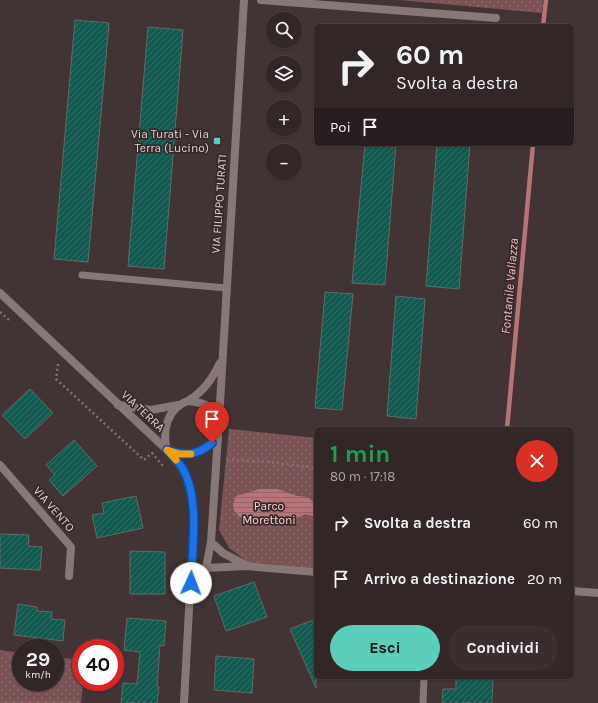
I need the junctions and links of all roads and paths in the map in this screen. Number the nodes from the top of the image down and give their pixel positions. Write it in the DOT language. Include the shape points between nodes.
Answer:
graph roads {
  1 [pos="244,0"];
  2 [pos="261,0"];
  3 [pos="496,18"];
  4 [pos="82,275"];
  5 [pos="226,288"];
  6 [pos="0,293"];
  7 [pos="0,312"];
  8 [pos="12,322"];
  9 [pos="52,359"];
  10 [pos="221,361"];
  11 [pos="188,402"];
  12 [pos="118,404"];
  13 [pos="178,405"];
  14 [pos="219,420"];
  15 [pos="218,436"];
  16 [pos="167,450"];
  17 [pos="217,460"];
  18 [pos="0,465"];
  19 [pos="314,468"];
  20 [pos="169,472"];
  21 [pos="211,542"];
  22 [pos="246,566"];
  23 [pos="206,568"];
  24 [pos="314,572"];
  25 [pos="69,576"];
  26 [pos="191,583"];
  27 [pos="574,591"];
  28 [pos="598,593"];
  29 [pos="424,679"];
  30 [pos="184,703"];
  31 [pos="423,703"];
  1 -- 5 [label="street, VIA FILIPPO TURATI"];
  2 -- 3 [label="street"];
  4 -- 5 [label="lane"];
  5 -- 10 [label="street, VIA FILIPPO TURATI"];
  6 -- 12 [label="street, VIA TERRA"];
  7 -- 8 [label="path"];
  9 -- 20 [label="path" via="58,364 56,379 144,460 152,453"];
  10 -- 11 [label="street, VIA FILIPPO TURATI" via="208,385"];
  10 -- 14 [label="street, VIA FILIPPO TURATI"];
  11 -- 13 [label="street"];
  11 -- 14 [label="street" via="210,407"];
  12 -- 13 [label="street" via="151,410"];
  12 -- 16 [label="street, VIA TERRA"];
  13 -- 16 [label="street" via="166,423 164,433"];
  14 -- 15 [label="street"];
  15 -- 16 [label="street" via="205,449 197,452 179,454"];
  15 -- 17 [label="street"];
  16 -- 26 [label="street, VIA TERRA" via="183,470 189,485 194,515"];
  17 -- 19 [label="path" via="261,461"];
  17 -- 21 [label="street"];
  18 -- 25 [label="street, VIA VENTO" via="71,547"];
  21 -- 22 [label="street"];
  21 -- 23 [label="street"];
  22 -- 23 [label="street"];
  22 -- 24 [label="street"];
  23 -- 26 [label="street"];
  26 -- 30 [label="street, VIA TERRA"];
  27 -- 28 [label="street"];
  29 -- 31 [label="lane"];
}
